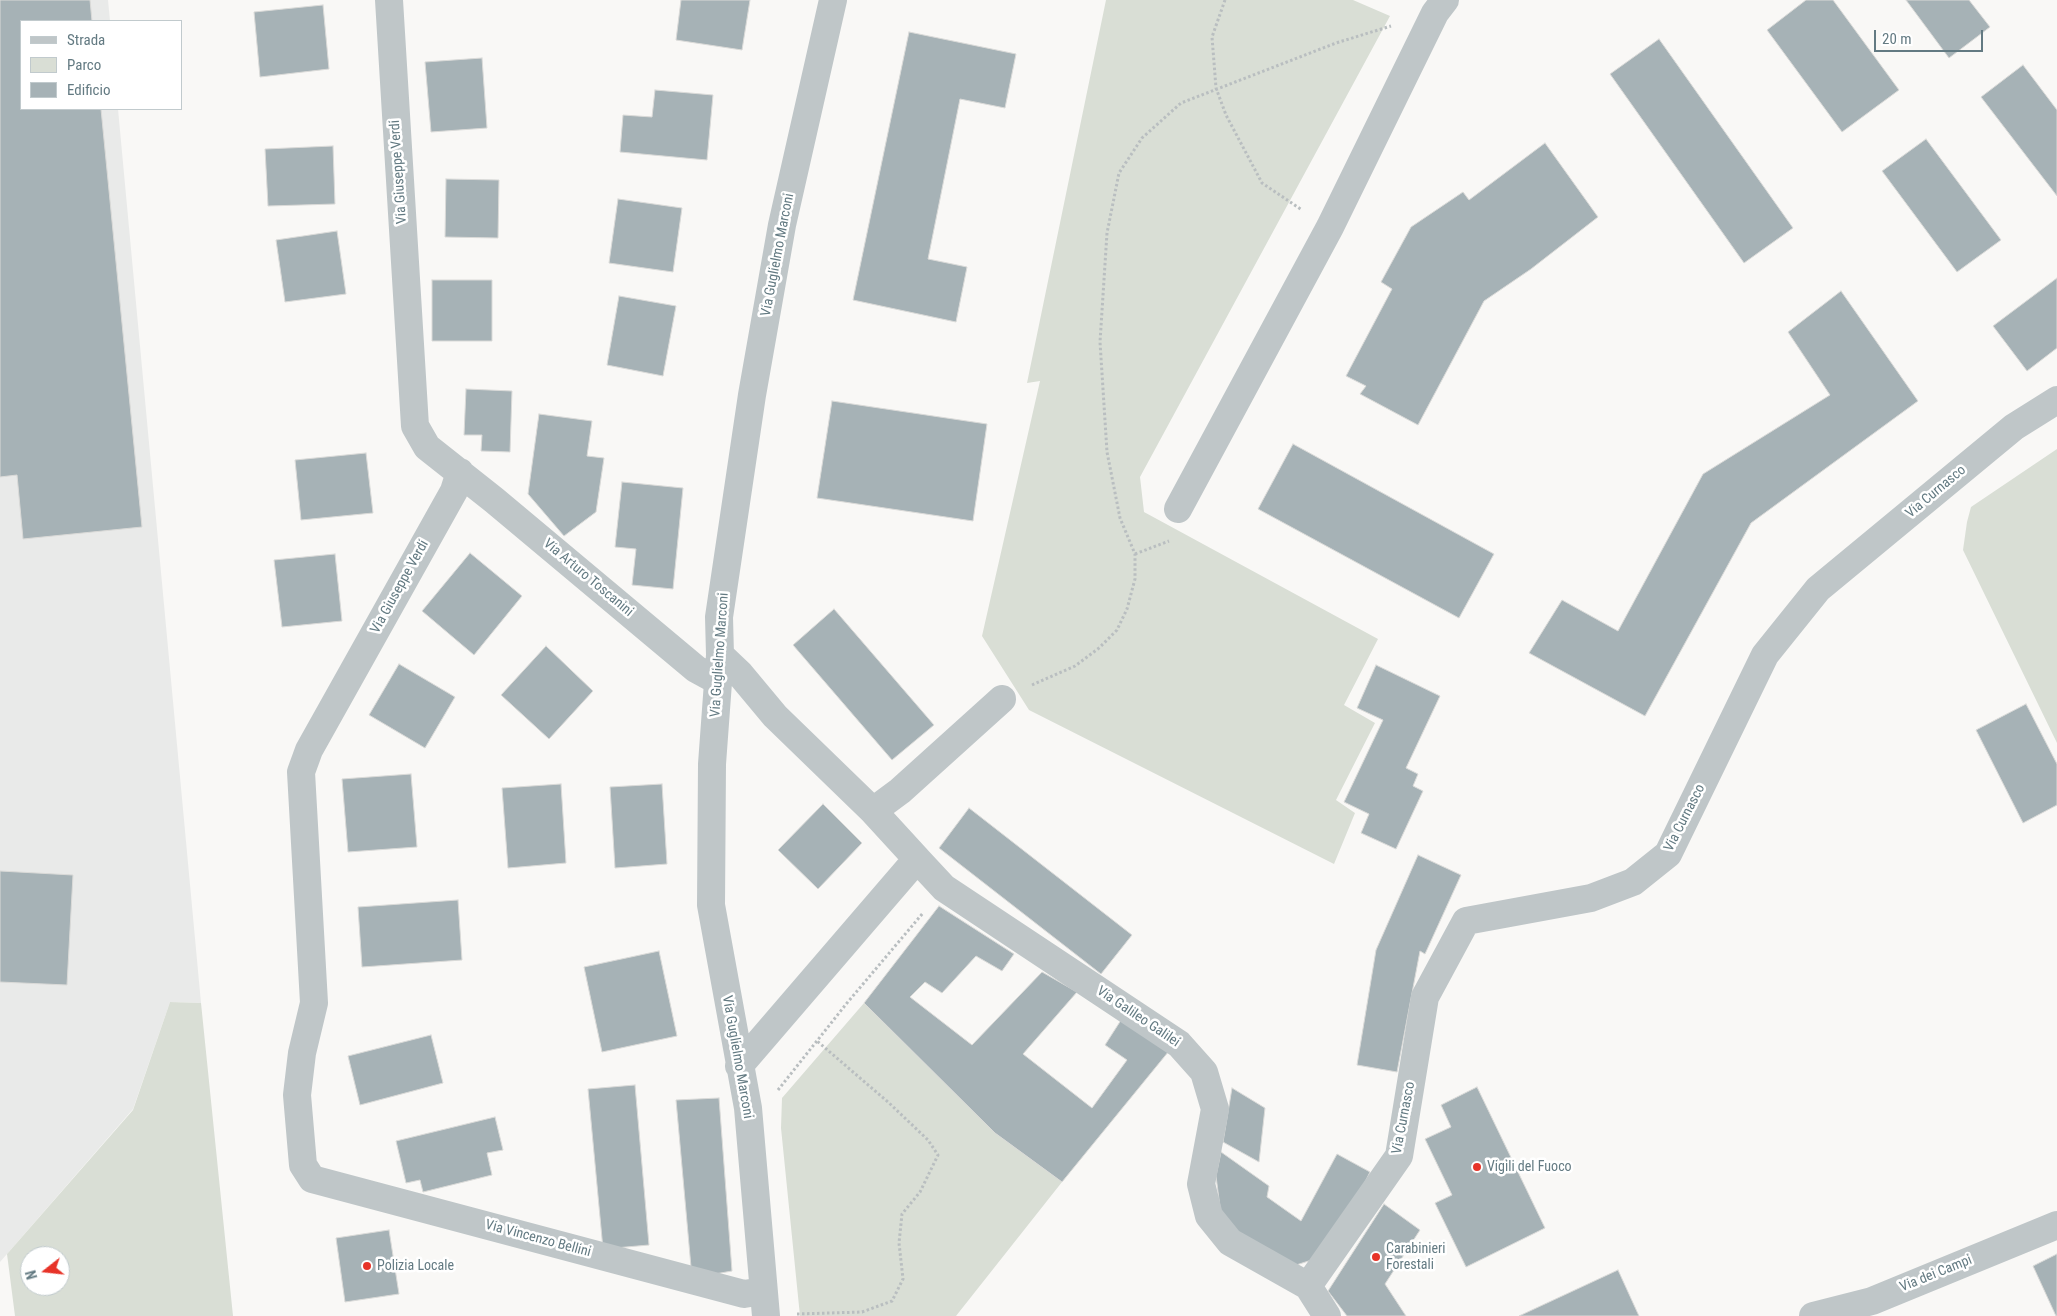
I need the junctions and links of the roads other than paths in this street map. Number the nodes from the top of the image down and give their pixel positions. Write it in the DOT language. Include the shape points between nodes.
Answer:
graph roads {
  1 [pos="389,0"];
  2 [pos="833,0"];
  3 [pos="1440,6"];
  4 [pos="2057,400"];
  5 [pos="460,472"];
  6 [pos="1178,509"];
  7 [pos="720,655"];
  8 [pos="718,681"];
  9 [pos="1002,699"];
  10 [pos="873,811"];
  11 [pos="917,859"];
  12 [pos="739,1066"];
  13 [pos="312,1179"];
  14 [pos="2057,1224"];
  15 [pos="1308,1286"];
  16 [pos="774,1307"];
  17 [pos="1327,1316"];
  18 [pos="1813,1316"];
  1 -- 5 [label="street, Via Giuseppe Verdi" via="415,426 427,447"];
  2 -- 7 [label="street, Via Guglielmo Marconi" via="782,225 752,395 721,608"];
  3 -- 6 [label="street" via="1330,228"];
  4 -- 15 [label="street, Via Curnasco" via="2014,427 1818,589 1765,655 1668,854 1633,882 1591,898 1466,921 1425,997 1399,1156"];
  5 -- 8 [label="street, Via Arturo Toscanini" via="696,669"];
  5 -- 13 [label="street, Via Giuseppe Verdi" via="454,491 309,750 301,772 314,1003 302,1053 297,1095 303,1165"];
  7 -- 8 [label="street, Via Guglielmo Marconi"];
  7 -- 10 [label="street, Via Galileo Galilei" via="775,716"];
  8 -- 12 [label="street, Via Guglielmo Marconi" via="712,764 711,905"];
  9 -- 10 [label="street" via="900,791"];
  10 -- 11 [label="street, Via Galileo Galilei"];
  11 -- 12 [label="street"];
  11 -- 15 [label="street, Via Galileo Galilei" via="944,888 1179,1044 1204,1072 1215,1108 1201,1184 1209,1216 1230,1242"];
  12 -- 16 [label="street, Via Guglielmo Marconi" via="748,1108"];
  13 -- 16 [label="street, Via Vincenzo Bellini" via="744,1294"];
  14 -- 18 [label="street, Via dei Campi" via="1872,1301"];
  15 -- 17 [label="street, Via Galileo Galilei"];
}
